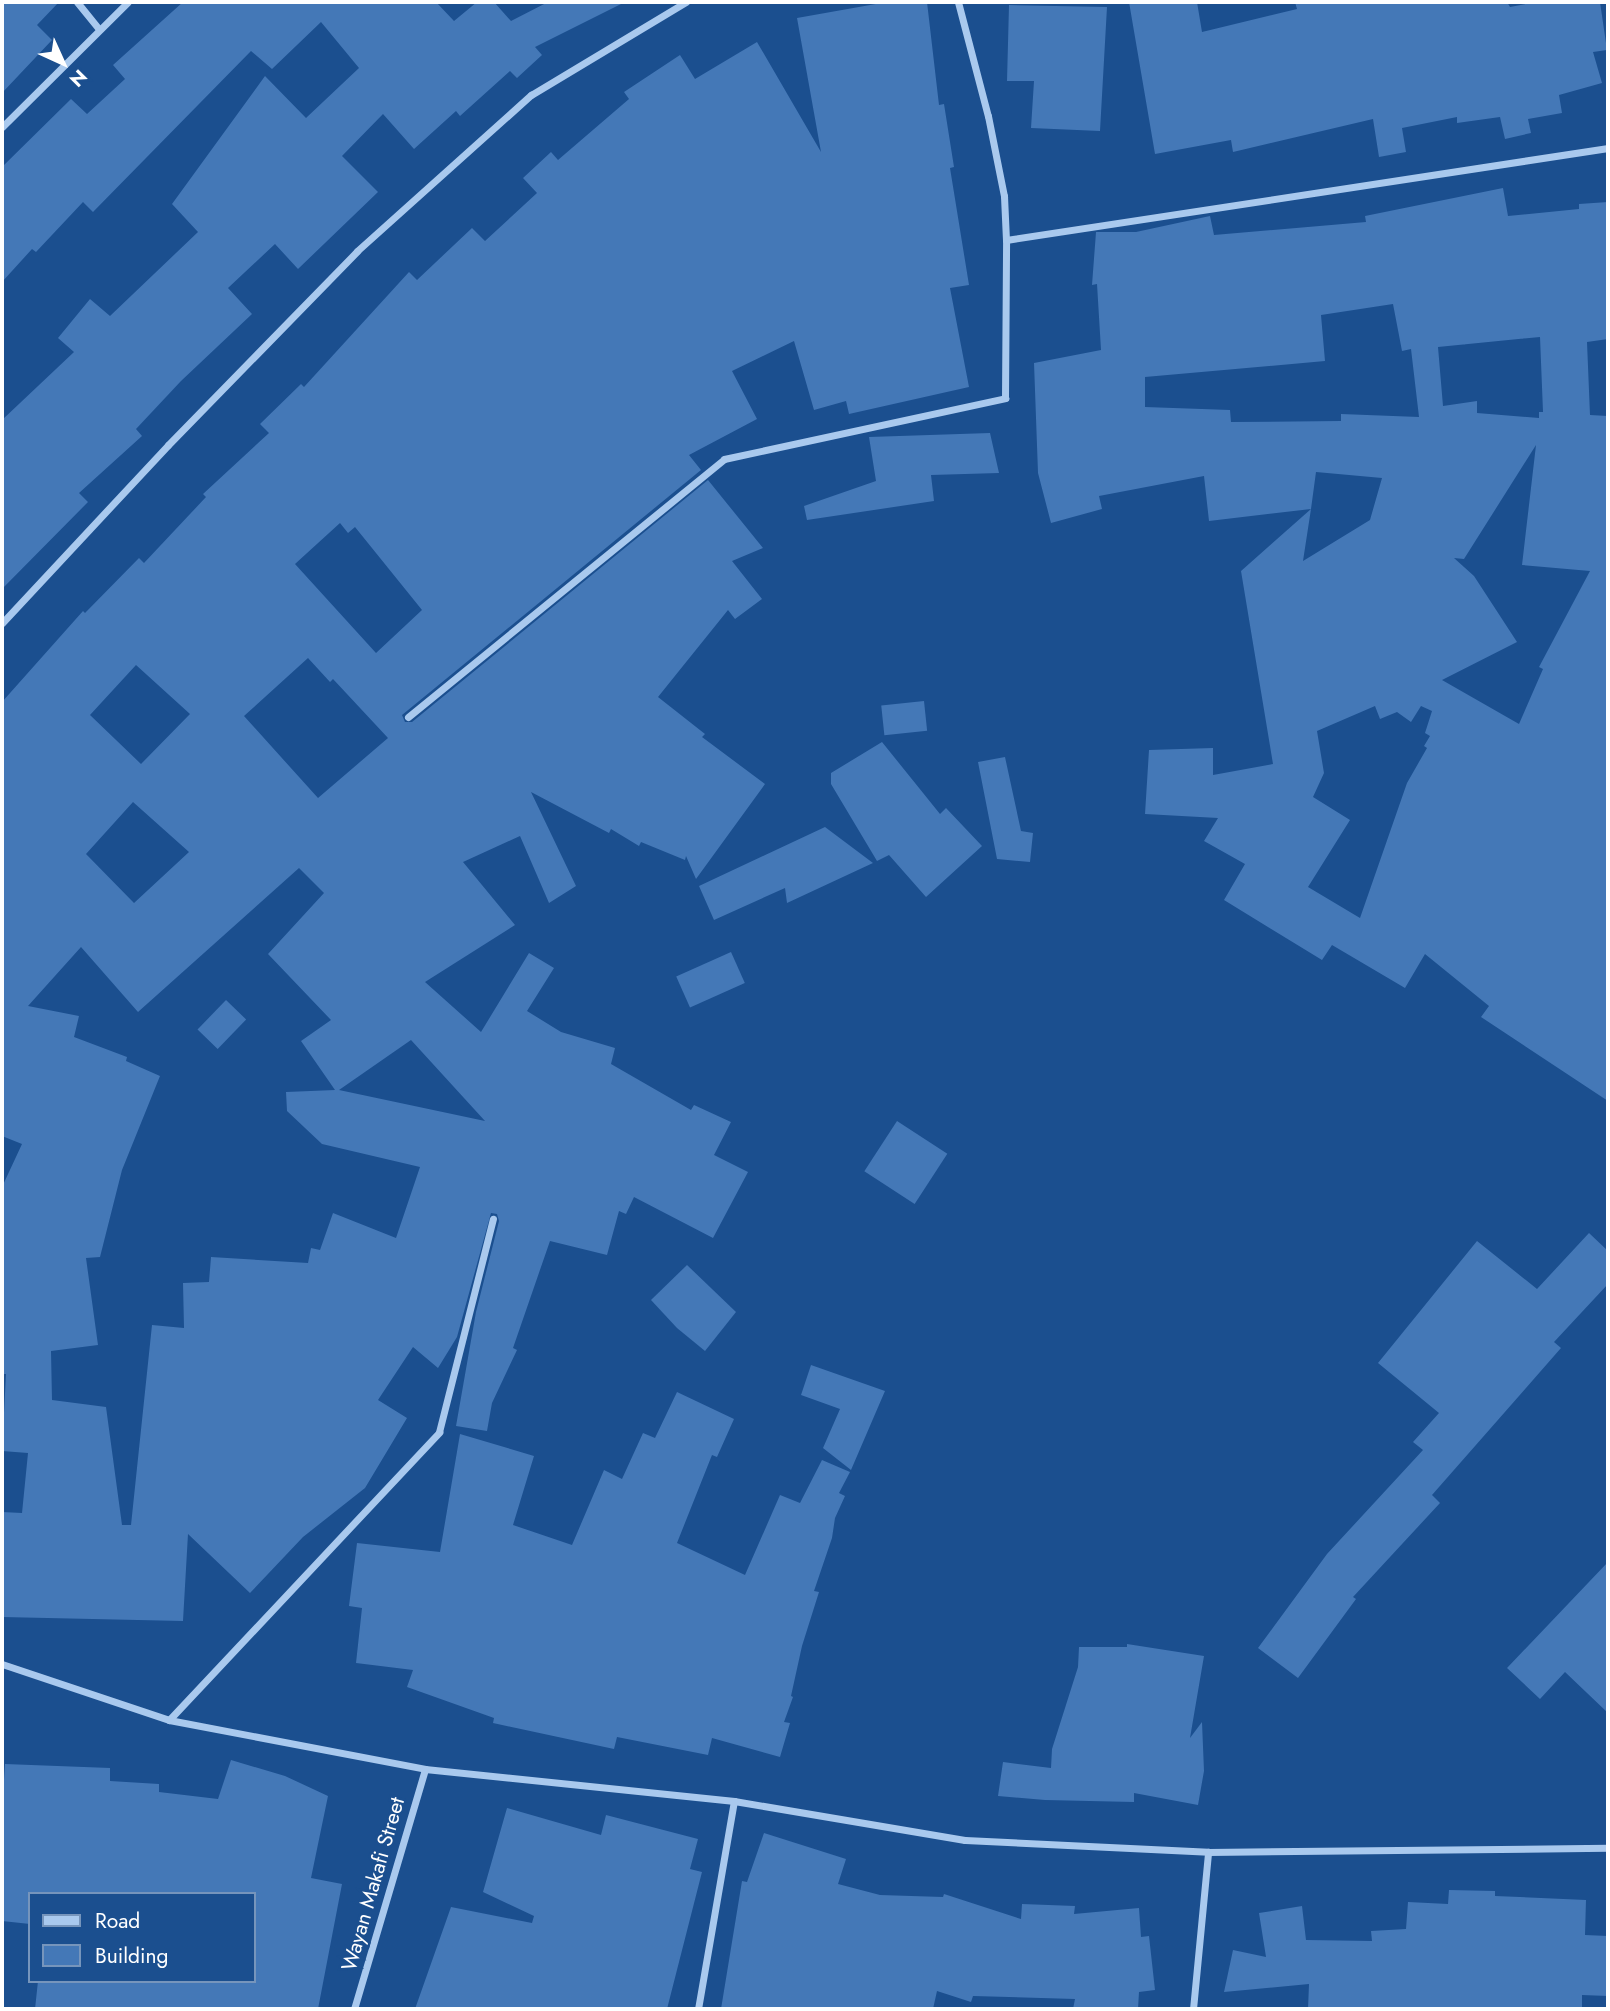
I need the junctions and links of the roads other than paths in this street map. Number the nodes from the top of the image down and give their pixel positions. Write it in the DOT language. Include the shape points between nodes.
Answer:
graph roads {
  1 [pos="77,2"];
  2 [pos="128,2"];
  3 [pos="686,2"];
  4 [pos="958,2"];
  5 [pos="98,28"];
  6 [pos="2,127"];
  7 [pos="1608,148"];
  8 [pos="1006,240"];
  9 [pos="2,623"];
  10 [pos="408,717"];
  11 [pos="493,1219"];
  12 [pos="2,1664"];
  13 [pos="169,1720"];
  14 [pos="425,1769"];
  15 [pos="734,1801"];
  16 [pos="1608,1848"];
  17 [pos="1208,1852"];
  18 [pos="354,2009"];
  19 [pos="698,2009"];
  20 [pos="1193,2009"];
  1 -- 5 [label="street"];
  2 -- 5 [label="street"];
  3 -- 9 [label="street" via="531,95 368,242 168,445"];
  4 -- 8 [label="street" via="1004,195"];
  5 -- 6 [label="street"];
  7 -- 8 [label="street"];
  8 -- 10 [label="street" via="1005,398 724,459"];
  11 -- 13 [label="street" via="439,1432"];
  12 -- 13 [label="street"];
  13 -- 14 [label="street"];
  14 -- 15 [label="street"];
  14 -- 18 [label="street, Wayan Makafi Street"];
  15 -- 17 [label="street" via="965,1840"];
  15 -- 19 [label="street"];
  16 -- 17 [label="street"];
  17 -- 20 [label="street"];
}
